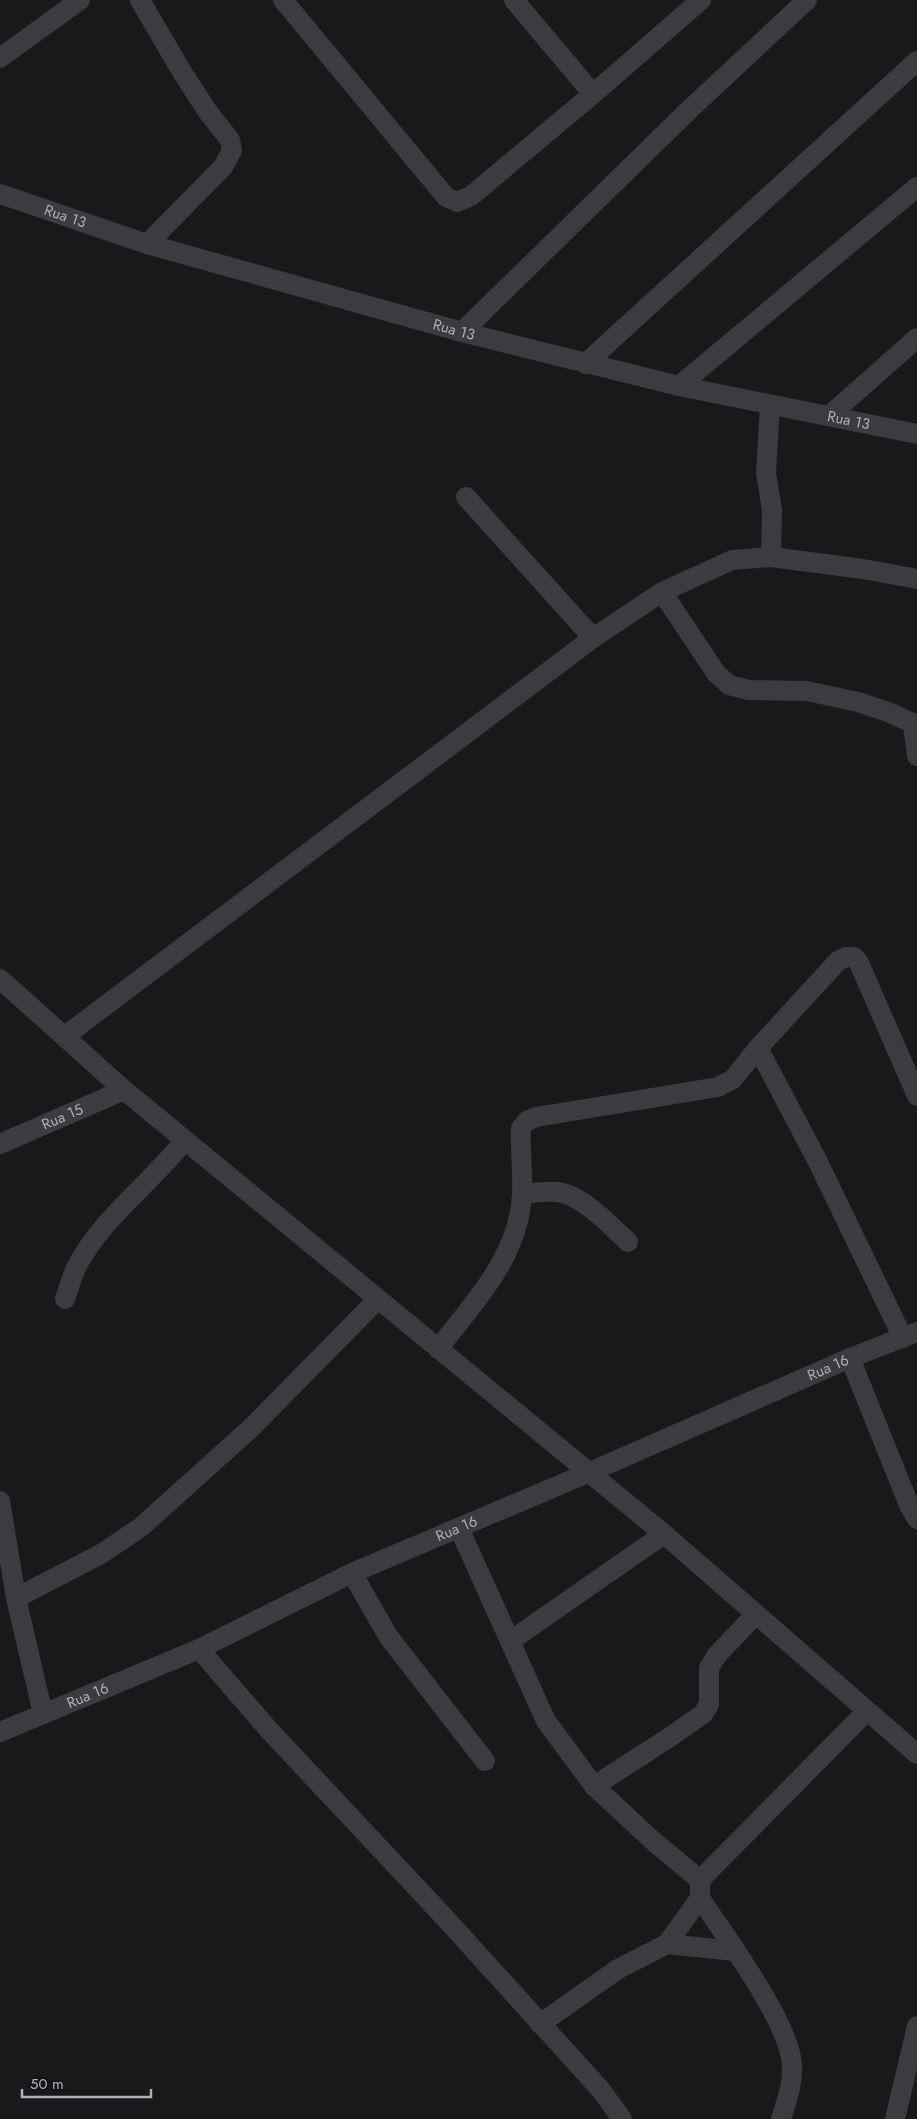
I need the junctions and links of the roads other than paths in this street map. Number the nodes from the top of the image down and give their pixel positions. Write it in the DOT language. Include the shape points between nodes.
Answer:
graph roads {
  1 [pos="80,0"];
  2 [pos="140,0"];
  3 [pos="283,0"];
  4 [pos="514,0"];
  5 [pos="701,0"];
  6 [pos="807,0"];
  7 [pos="1,56"];
  8 [pos="917,61"];
  9 [pos="593,94"];
  10 [pos="917,187"];
  11 [pos="0,194"];
  12 [pos="148,244"];
  13 [pos="462,332"];
  14 [pos="917,338"];
  15 [pos="584,364"];
  16 [pos="680,386"];
  17 [pos="770,405"];
  18 [pos="830,415"];
  19 [pos="917,434"];
  20 [pos="466,497"];
  21 [pos="771,557"];
  22 [pos="917,580"];
  23 [pos="662,592"];
  24 [pos="593,638"];
  25 [pos="915,725"];
  26 [pos="917,756"];
  27 [pos="0,979"];
  28 [pos="65,1036"];
  29 [pos="758,1048"];
  30 [pos="124,1090"];
  31 [pos="917,1096"];
  32 [pos="185,1140"];
  33 [pos="0,1144"];
  34 [pos="522,1194"];
  35 [pos="628,1242"];
  36 [pos="65,1299"];
  37 [pos="378,1299"];
  38 [pos="910,1335"];
  39 [pos="438,1349"];
  40 [pos="850,1358"];
  41 [pos="590,1472"];
  42 [pos="0,1501"];
  43 [pos="917,1520"];
  44 [pos="459,1528"];
  45 [pos="664,1534"];
  46 [pos="352,1573"];
  47 [pos="16,1598"];
  48 [pos="755,1615"];
  49 [pos="510,1641"];
  50 [pos="199,1649"];
  51 [pos="867,1711"];
  52 [pos="43,1714"];
  53 [pos="0,1732"];
  54 [pos="917,1754"];
  55 [pos="485,1761"];
  56 [pos="594,1786"];
  57 [pos="700,1889"];
  58 [pos="667,1944"];
  59 [pos="735,1951"];
  60 [pos="540,2024"];
  61 [pos="917,2026"];
  62 [pos="622,2119"];
  63 [pos="781,2119"];
  64 [pos="895,2119"];
  1 -- 7 [label="street"];
  2 -- 12 [label="street" via="208,112 230,140 232,150 223,167"];
  3 -- 9 [label="street" via="446,197 457,202 471,196"];
  4 -- 9 [label="street"];
  5 -- 9 [label="street"];
  6 -- 13 [label="street" via="690,109"];
  8 -- 15 [label="street"];
  10 -- 16 [label="street"];
  11 -- 12 [label="street, Rua 13"];
  12 -- 13 [label="street, Rua 13"];
  13 -- 15 [label="street, Rua 13"];
  14 -- 18 [label="street"];
  15 -- 16 [label="street, Rua 13"];
  16 -- 17 [label="street, Rua 13"];
  17 -- 18 [label="street, Rua 13"];
  17 -- 21 [label="street" via="766,473 772,510"];
  18 -- 19 [label="street, Rua 13"];
  20 -- 24 [label="street"];
  21 -- 22 [label="street"];
  21 -- 23 [label="street" via="732,560"];
  23 -- 24 [label="street"];
  23 -- 25 [label="street" via="716,673 729,685 750,690 816,692 858,702"];
  24 -- 28 [label="street"];
  25 -- 26 [label="street"];
  27 -- 28 [label="street"];
  28 -- 30 [label="street"];
  29 -- 31 [label="street" via="838,962 854,957"];
  29 -- 34 [label="street" via="733,1079 718,1087 527,1121 521,1128"];
  29 -- 38 [label="street"];
  30 -- 32 [label="street"];
  30 -- 33 [label="street, Rua 15"];
  32 -- 36 [label="street" via="96,1237 76,1267"];
  32 -- 37 [label="street"];
  34 -- 35 [label="street" via="558,1192 571,1196 595,1212"];
  34 -- 39 [label="street" via="508,1253 494,1277"];
  37 -- 39 [label="street"];
  37 -- 47 [label="street" via="250,1429 141,1527 101,1554"];
  38 -- 40 [label="street, Rua 16"];
  39 -- 41 [label="street"];
  40 -- 41 [label="street, Rua 16"];
  40 -- 43 [label="street"];
  41 -- 44 [label="street, Rua 16"];
  41 -- 45 [label="street"];
  42 -- 47 [label="street"];
  44 -- 46 [label="street, Rua 16"];
  44 -- 49 [label="street"];
  45 -- 48 [label="street"];
  45 -- 49 [label="street"];
  46 -- 50 [label="street, Rua 16"];
  46 -- 55 [label="street" via="388,1636"];
  47 -- 52 [label="street"];
  48 -- 51 [label="street"];
  48 -- 56 [label="street" via="709,1668 708,1704 703,1714"];
  49 -- 56 [label="street" via="546,1722"];
  50 -- 52 [label="street, Rua 16"];
  50 -- 60 [label="street" via="269,1730"];
  51 -- 54 [label="street"];
  51 -- 57 [label="street"];
  52 -- 53 [label="street, Rua 16"];
  56 -- 57 [label="street"];
  57 -- 58 [label="street"];
  57 -- 59 [label="street"];
  58 -- 59 [label="street"];
  58 -- 60 [label="street" via="618,1969"];
  59 -- 63 [label="street" via="774,2012 789,2049 791,2086"];
  60 -- 62 [label="street" via="601,2090"];
  61 -- 64 [label="street"];
}
